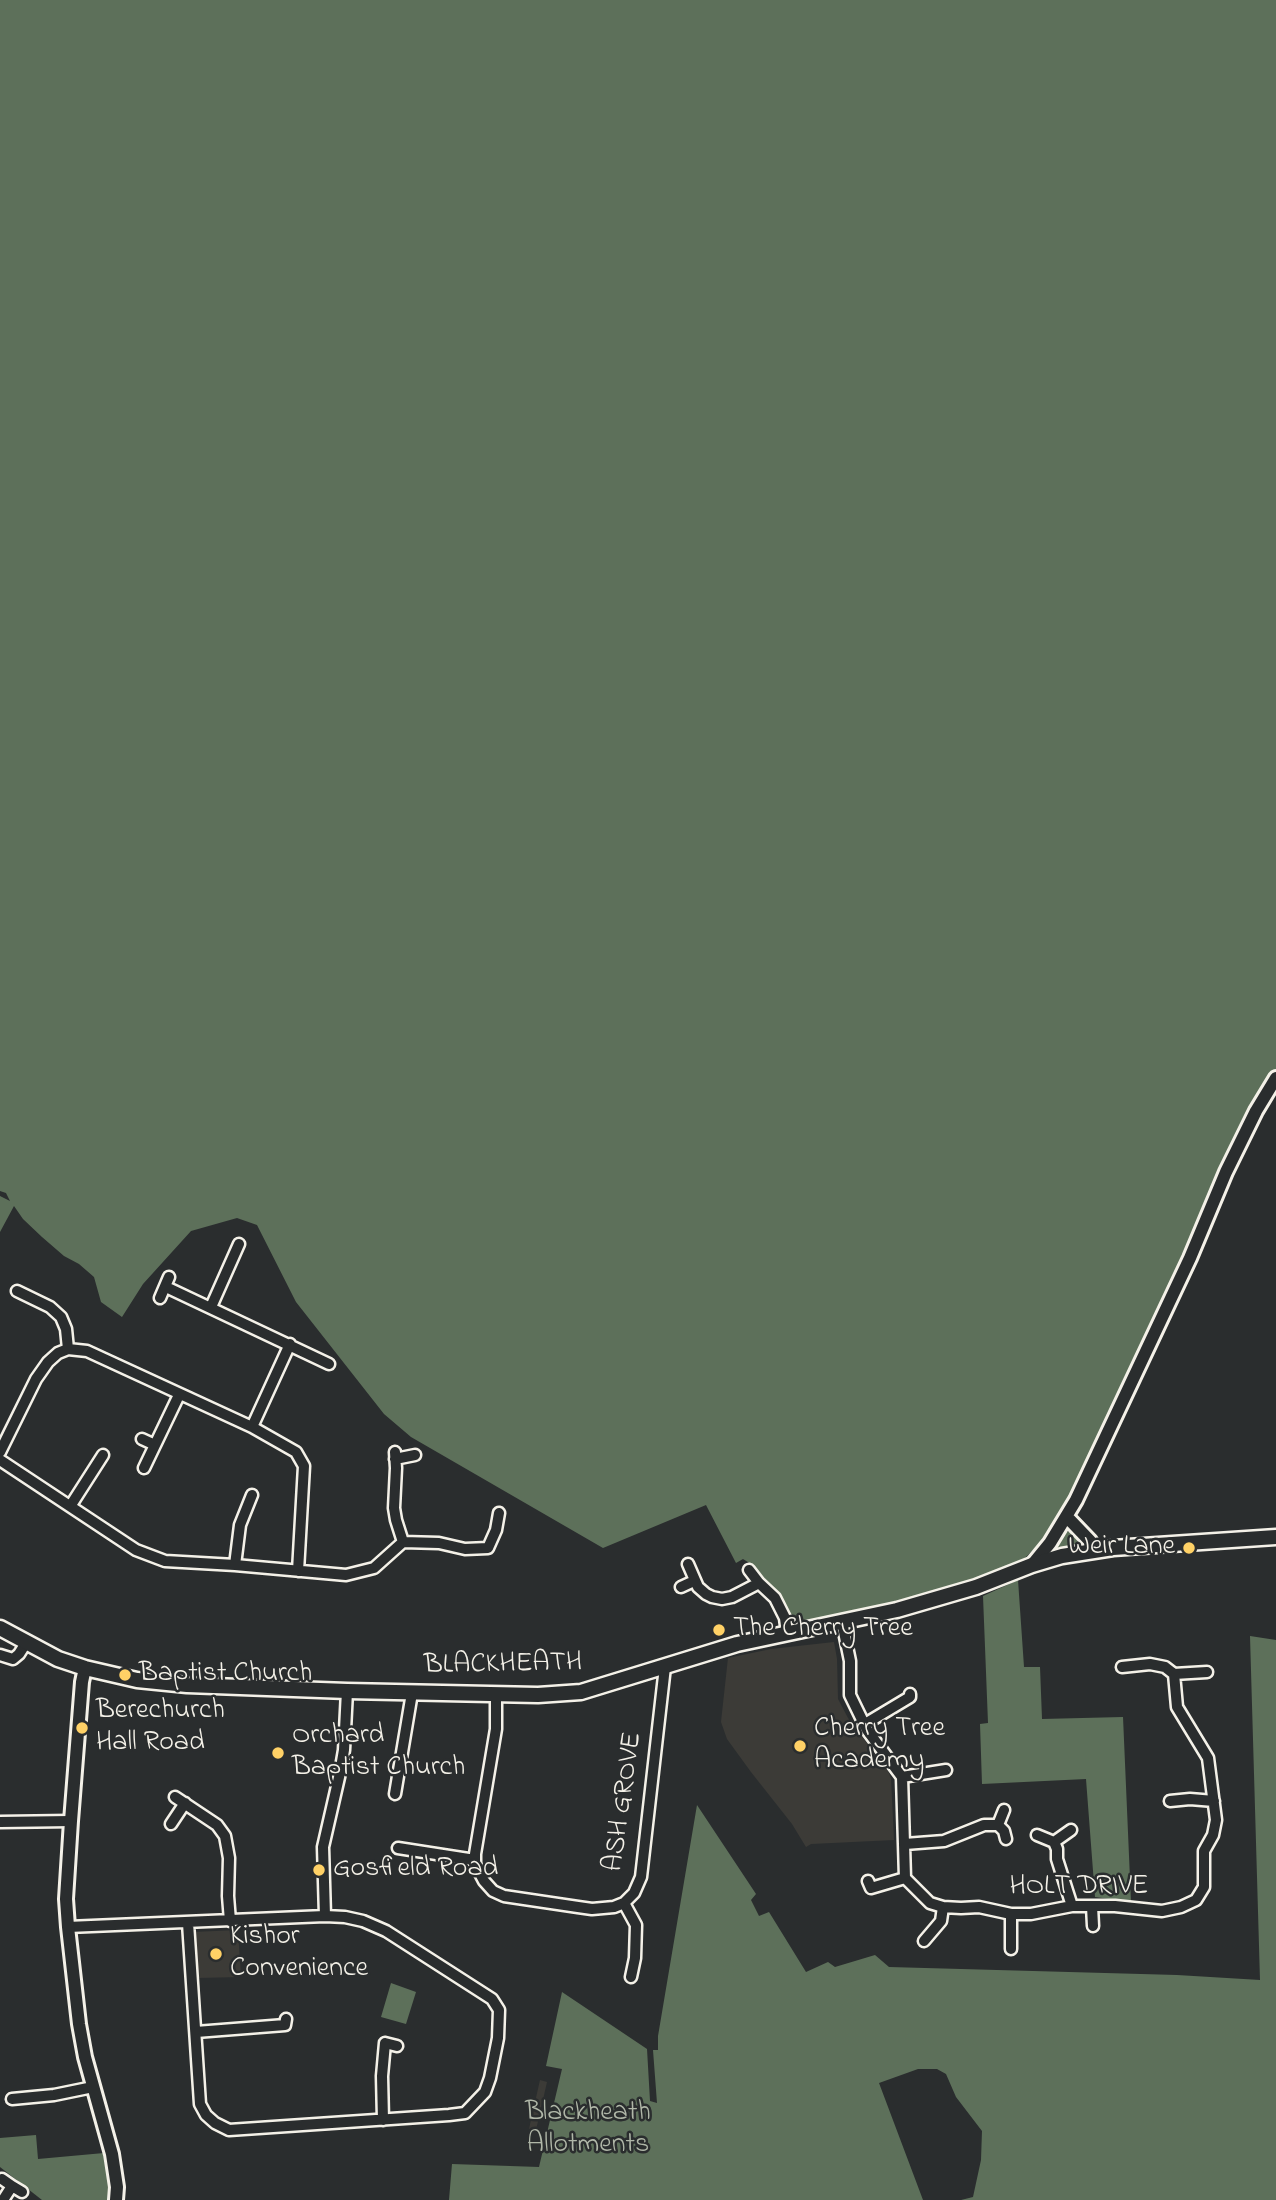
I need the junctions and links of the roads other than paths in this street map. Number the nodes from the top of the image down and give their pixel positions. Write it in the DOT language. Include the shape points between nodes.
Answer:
graph roads {
  1 [pos="1276,1077"];
  2 [pos="247,1256"];
  3 [pos="37,1286"];
  4 [pos="17,1291"];
  5 [pos="32,1297"];
  6 [pos="160,1298"];
  7 [pos="211,1307"];
  8 [pos="290,1344"];
  9 [pos="68,1349"];
  10 [pos="328,1364"];
  11 [pos="179,1395"];
  12 [pos="252,1427"];
  13 [pos="142,1439"];
  14 [pos="155,1445"];
  15 [pos="0,1452"];
  16 [pos="415,1455"];
  17 [pos="98,1456"];
  18 [pos="0,1460"];
  19 [pos="144,1468"];
  20 [pos="252,1495"];
  21 [pos="71,1505"];
  22 [pos="1067,1517"];
  23 [pos="496,1519"];
  24 [pos="1276,1537"];
  25 [pos="402,1542"];
  26 [pos="1095,1551"];
  27 [pos="688,1564"];
  28 [pos="235,1565"];
  29 [pos="1032,1565"];
  30 [pos="749,1570"];
  31 [pos="298,1571"];
  32 [pos="694,1581"];
  33 [pos="759,1583"];
  34 [pos="681,1587"];
  35 [pos="842,1622"];
  36 [pos="0,1628"];
  37 [pos="787,1633"];
  38 [pos="26,1643"];
  39 [pos="0,1655"];
  40 [pos="665,1667"];
  41 [pos="1122,1667"];
  42 [pos="85,1668"];
  43 [pos="1207,1672"];
  44 [pos="1174,1674"];
  45 [pos="347,1691"];
  46 [pos="412,1693"];
  47 [pos="496,1695"];
  48 [pos="910,1698"];
  49 [pos="865,1724"];
  50 [pos="946,1770"];
  51 [pos="902,1777"];
  52 [pos="395,1794"];
  53 [pos="175,1797"];
  54 [pos="1170,1801"];
  55 [pos="1214,1801"];
  56 [pos="185,1803"];
  57 [pos="1004,1810"];
  58 [pos="71,1821"];
  59 [pos="0,1822"];
  60 [pos="171,1824"];
  61 [pos="998,1825"];
  62 [pos="1071,1830"];
  63 [pos="1037,1835"];
  64 [pos="1006,1839"];
  65 [pos="1054,1842"];
  66 [pos="905,1844"];
  67 [pos="398,1847"];
  68 [pos="475,1860"];
  69 [pos="905,1878"];
  70 [pos="868,1881"];
  71 [pos="624,1903"];
  72 [pos="1072,1906"];
  73 [pos="1092,1906"];
  74 [pos="943,1907"];
  75 [pos="1011,1914"];
  76 [pos="325,1916"];
  77 [pos="230,1921"];
  78 [pos="188,1923"];
  79 [pos="1093,1926"];
  80 [pos="68,1927"];
  81 [pos="923,1941"];
  82 [pos="1012,1949"];
  83 [pos="631,1977"];
  84 [pos="286,2019"];
  85 [pos="196,2032"];
  86 [pos="397,2046"];
  87 [pos="93,2087"];
  88 [pos="12,2099"];
  89 [pos="383,2120"];
  90 [pos="2,2179"];
  91 [pos="12,2186"];
  92 [pos="22,2192"];
  93 [pos="3,2200"];
  94 [pos="116,2200"];
  1 -- 22 [label="street" via="1226,1172 1152,1342"];
  2 -- 7 [label="street" via="237,1248"];
  3 -- 5 [label="street"];
  4 -- 5 [label="street"];
  5 -- 9 [label="street" via="61,1317"];
  6 -- 7 [label="street" via="167,1282"];
  7 -- 8 [label="street"];
  8 -- 10 [label="street"];
  8 -- 12 [label="street"];
  9 -- 11 [label="street" via="87,1351"];
  9 -- 15 [label="street" via="42,1370"];
  11 -- 12 [label="street"];
  11 -- 14 [label="street"];
  12 -- 31 [label="street" via="290,1447 304,1466"];
  13 -- 14 [label="street"];
  14 -- 19 [label="street"];
  16 -- 25 [label="street" via="395,1455 394,1508"];
  17 -- 21 [label="street"];
  18 -- 21 [label="street"];
  20 -- 28 [label="street" via="240,1525"];
  21 -- 28 [label="street" via="152,1558"];
  22 -- 26 [label="street"];
  22 -- 29 [label="street"];
  23 -- 25 [label="street" via="488,1548"];
  24 -- 26 [label="main road, BLACKHEATH"];
  25 -- 31 [label="street" via="374,1568 346,1575"];
  26 -- 29 [label="main road, BLACKHEATH"];
  27 -- 32 [label="street"];
  28 -- 31 [label="street"];
  29 -- 35 [label="main road, BLACKHEATH" via="976,1587"];
  30 -- 33 [label="street"];
  32 -- 33 [label="street" via="706,1594 722,1599"];
  32 -- 34 [label="street"];
  33 -- 37 [label="street" via="775,1598"];
  35 -- 37 [label="main road, BLACKHEATH"];
  35 -- 49 [label="street" via="850,1661 850,1695"];
  36 -- 38 [label="main road, BLACKHEATH"];
  37 -- 40 [label="main road, BLACKHEATH"];
  38 -- 39 [label="street" via="13,1659"];
  38 -- 42 [label="main road, BLACKHEATH"];
  40 -- 47 [label="main road, BLACKHEATH" via="581,1692"];
  40 -- 71 [label="street, ASH GROVE" via="641,1877"];
  41 -- 44 [label="street" via="1150,1664"];
  42 -- 45 [label="main road, BLACKHEATH" via="167,1684"];
  42 -- 58 [label="street"];
  43 -- 44 [label="street"];
  44 -- 55 [label="street, HOLT DRIVE" via="1177,1707 1208,1758"];
  45 -- 46 [label="main road, BLACKHEATH"];
  45 -- 76 [label="street" via="344,1750 323,1847"];
  46 -- 47 [label="main road, BLACKHEATH"];
  46 -- 52 [label="street"];
  47 -- 68 [label="street" via="496,1729"];
  48 -- 49 [label="street"];
  49 -- 51 [label="street"];
  50 -- 51 [label="street"];
  51 -- 66 [label="street"];
  53 -- 56 [label="street"];
  54 -- 55 [label="street"];
  55 -- 73 [label="street, HOLT DRIVE" via="1216,1820 1204,1851 1204,1887 1196,1900 1162,1911"];
  56 -- 60 [label="street"];
  56 -- 77 [label="street" via="225,1836"];
  57 -- 61 [label="street"];
  58 -- 59 [label="street"];
  58 -- 80 [label="street"];
  61 -- 64 [label="street"];
  61 -- 66 [label="street" via="984,1825 944,1841"];
  62 -- 65 [label="street"];
  63 -- 65 [label="street"];
  65 -- 72 [label="street"];
  66 -- 69 [label="street"];
  67 -- 68 [label="street" via="410,1845"];
  68 -- 71 [label="street" via="484,1881 504,1896 592,1909"];
  69 -- 70 [label="street" via="871,1888"];
  69 -- 74 [label="street" via="930,1903"];
  71 -- 83 [label="street, ASH GROVE" via="636,1925"];
  72 -- 73 [label="street, HOLT DRIVE"];
  72 -- 75 [label="street, HOLT DRIVE"];
  73 -- 79 [label="street"];
  74 -- 75 [label="street, HOLT DRIVE" via="979,1907"];
  74 -- 81 [label="street" via="941,1921"];
  75 -- 82 [label="street"];
  76 -- 77 [label="street"];
  76 -- 89 [label="street" via="363,1921 386,1931 492,1999 499,2010 495,2057 485,2092 477,2102 465,2113"];
  77 -- 78 [label="street"];
  78 -- 80 [label="street"];
  78 -- 85 [label="street"];
  80 -- 87 [label="street" via="79,2024"];
  84 -- 85 [label="street" via="285,2025"];
  85 -- 89 [label="street" via="200,2104 206,2115 229,2130"];
  86 -- 89 [label="street" via="380,2042"];
  87 -- 88 [label="street"];
  87 -- 94 [label="street" via="112,2154"];
  90 -- 91 [label="street"];
  91 -- 92 [label="street"];
  91 -- 93 [label="street"];
}
